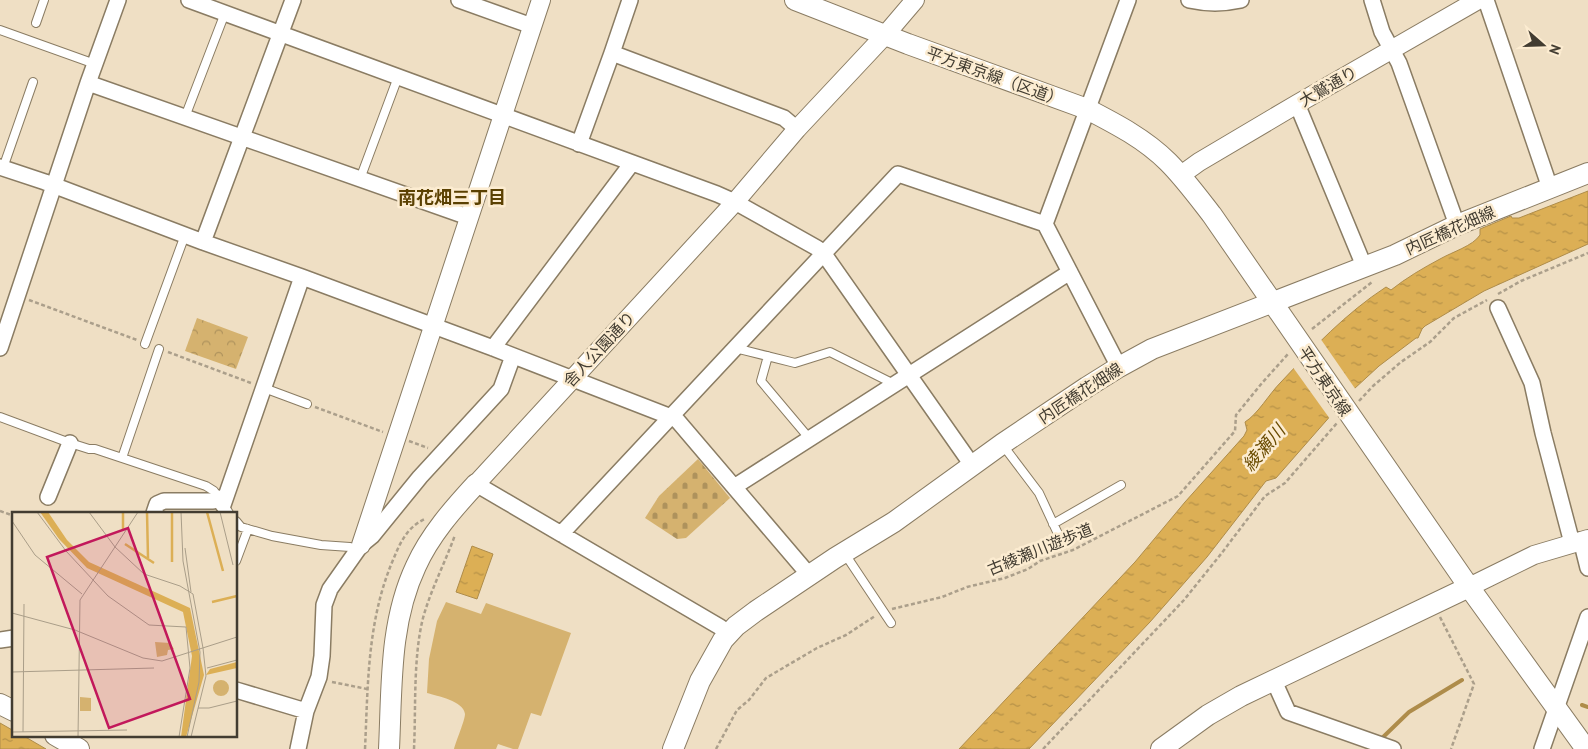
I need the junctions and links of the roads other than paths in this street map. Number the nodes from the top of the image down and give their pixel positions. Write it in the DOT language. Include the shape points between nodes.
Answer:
graph roads {
  1 [pos="44,0"];
  2 [pos="118,0"];
  3 [pos="189,0"];
  4 [pos="293,0"];
  5 [pos="459,0"];
  6 [pos="541,0"];
  7 [pos="630,0"];
  8 [pos="795,0"];
  9 [pos="915,0"];
  10 [pos="1128,0"];
  11 [pos="1193,0"];
  12 [pos="1241,0"];
  13 [pos="1372,0"];
  14 [pos="1478,0"];
  15 [pos="1486,0"];
  16 [pos="225,13"];
  17 [pos="36,23"];
  18 [pos="532,26"];
  19 [pos="0,30"];
  20 [pos="280,33"];
  21 [pos="886,34"];
  22 [pos="1391,49"];
  23 [pos="612,53"];
  24 [pos="94,64"];
  25 [pos="398,77"];
  26 [pos="33,82"];
  27 [pos="88,83"];
  28 [pos="1297,104"];
  29 [pos="1087,109"];
  30 [pos="185,116"];
  31 [pos="502,116"];
  32 [pos="798,129"];
  33 [pos="242,136"];
  34 [pos="579,144"];
  35 [pos="632,163"];
  36 [pos="2,168"];
  37 [pos="1588,173"];
  38 [pos="1181,175"];
  39 [pos="360,179"];
  40 [pos="54,186"];
  41 [pos="1550,188"];
  42 [pos="735,202"];
  43 [pos="468,217"];
  44 [pos="1045,224"];
  45 [pos="1456,225"];
  46 [pos="185,235"];
  47 [pos="203,242"];
  48 [pos="824,254"];
  49 [pos="1070,272"];
  50 [pos="1368,274"];
  51 [pos="302,277"];
  52 [pos="1494,301"];
  53 [pos="1272,303"];
  54 [pos="433,326"];
  55 [pos="1,339"];
  56 [pos="145,344"];
  57 [pos="493,348"];
  58 [pos="735,348"];
  59 [pos="159,349"];
  60 [pos="513,356"];
  61 [pos="768,356"];
  62 [pos="1119,367"];
  63 [pos="909,374"];
  64 [pos="572,378"];
  65 [pos="894,384"];
  66 [pos="264,388"];
  67 [pos="307,404"];
  68 [pos="0,417"];
  69 [pos="671,417"];
  70 [pos="809,438"];
  71 [pos="70,443"];
  72 [pos="1002,444"];
  73 [pos="122,458"];
  74 [pos="972,465"];
  75 [pos="476,484"];
  76 [pos="1121,485"];
  77 [pos="734,487"];
  78 [pos="48,497"];
  79 [pos="223,505"];
  80 [pos="154,512"];
  81 [pos="238,523"];
  82 [pos="1053,524"];
  83 [pos="248,530"];
  84 [pos="561,534"];
  85 [pos="1059,536"];
  86 [pos="1580,541"];
  87 [pos="359,548"];
  88 [pos="844,553"];
  89 [pos="238,556"];
  90 [pos="1588,568"];
  91 [pos="810,576"];
  92 [pos="1469,587"];
  93 [pos="1588,617"];
  94 [pos="891,623"];
  95 [pos="728,634"];
  96 [pos="1274,681"];
  97 [pos="238,691"];
  98 [pos="0,704"];
  99 [pos="1556,707"];
  100 [pos="12,710"];
  101 [pos="306,711"];
  102 [pos="57,736"];
  103 [pos="79,749"];
  104 [pos="298,749"];
  105 [pos="389,749"];
  106 [pos="674,749"];
  107 [pos="1161,749"];
  108 [pos="1392,749"];
  109 [pos="1542,749"];
  110 [pos="1586,749"];
  1 -- 17 [label="lane"];
  2 -- 24 [label="street"];
  3 -- 16 [label="street"];
  4 -- 20 [label="street"];
  5 -- 18 [label="street"];
  6 -- 18 [label="street"];
  7 -- 23 [label="street"];
  8 -- 21 [label="main road, 平方東京線（区道）"];
  9 -- 21 [label="street, 舎人公園通り"];
  10 -- 29 [label="street"];
  11 -- 12 [label="street" via="1206,3"];
  13 -- 22 [label="street"];
  14 -- 22 [label="street, 大鷲通り"];
  15 -- 41 [label="street"];
  16 -- 20 [label="street"];
  16 -- 30 [label="lane"];
  18 -- 31 [label="street"];
  19 -- 24 [label="lane"];
  20 -- 25 [label="street"];
  20 -- 33 [label="street"];
  21 -- 29 [label="main road, 平方東京線（区道）"];
  21 -- 32 [label="street, 舎人公園通り"];
  22 -- 28 [label="street, 大鷲通り"];
  22 -- 45 [label="street" via="1399,63"];
  23 -- 32 [label="street" via="784,118"];
  23 -- 34 [label="street"];
  24 -- 27 [label="street"];
  25 -- 31 [label="street"];
  25 -- 39 [label="lane"];
  26 -- 36 [label="lane"];
  27 -- 30 [label="street"];
  27 -- 40 [label="street"];
  28 -- 38 [label="street, 大鷲通り"];
  28 -- 50 [label="street"];
  29 -- 38 [label="main road, 平方東京線（区道）" via="1138,138"];
  29 -- 44 [label="street"];
  30 -- 33 [label="street"];
  31 -- 34 [label="street"];
  31 -- 43 [label="street"];
  32 -- 42 [label="street, 舎人公園通り"];
  33 -- 39 [label="street"];
  33 -- 47 [label="street"];
  34 -- 35 [label="street"];
  35 -- 42 [label="street"];
  35 -- 57 [label="street"];
  36 -- 40 [label="street"];
  37 -- 41 [label="main road, 内匠橋花畑線"];
  38 -- 53 [label="main road, 平方東京線"];
  39 -- 43 [label="street"];
  40 -- 46 [label="street"];
  40 -- 55 [label="street"];
  41 -- 45 [label="main road, 内匠橋花畑線"];
  42 -- 48 [label="street"];
  42 -- 64 [label="street, 舎人公園通り"];
  43 -- 54 [label="street"];
  44 -- 48 [label="street" via="898,174"];
  44 -- 49 [label="street"];
  45 -- 50 [label="main road, 内匠橋花畑線" via="1395,255"];
  46 -- 47 [label="street"];
  46 -- 56 [label="lane"];
  47 -- 51 [label="street"];
  48 -- 58 [label="street"];
  48 -- 63 [label="street"];
  49 -- 62 [label="street"];
  49 -- 63 [label="street"];
  50 -- 53 [label="main road, 内匠橋花畑線"];
  51 -- 54 [label="street"];
  51 -- 66 [label="street"];
  52 -- 86 [label="street" via="1532,383 1543,433"];
  53 -- 62 [label="main road, 内匠橋花畑線" via="1152,349"];
  53 -- 92 [label="main road, 平方東京線" via="1296,351 1348,411"];
  54 -- 57 [label="street"];
  54 -- 87 [label="street"];
  57 -- 60 [label="street"];
  58 -- 61 [label="lane"];
  58 -- 69 [label="street"];
  59 -- 73 [label="lane"];
  60 -- 64 [label="street"];
  60 -- 87 [label="street" via="501,389"];
  61 -- 65 [label="lane" via="795,363 830,352"];
  61 -- 70 [label="lane" via="761,382"];
  62 -- 72 [label="main road, 内匠橋花畑線"];
  63 -- 65 [label="street"];
  63 -- 74 [label="street"];
  64 -- 69 [label="street"];
  64 -- 75 [label="street, 舎人公園通り"];
  65 -- 70 [label="street"];
  66 -- 67 [label="lane"];
  66 -- 79 [label="street"];
  68 -- 71 [label="lane"];
  69 -- 77 [label="street"];
  69 -- 84 [label="street"];
  70 -- 77 [label="street"];
  71 -- 73 [label="lane"];
  71 -- 78 [label="street"];
  72 -- 74 [label="main road, 内匠橋花畑線"];
  72 -- 82 [label="lane" via="1039,493"];
  73 -- 79 [label="lane" via="206,486 214,491"];
  74 -- 88 [label="main road, 内匠橋花畑線" via="894,522"];
  75 -- 84 [label="street"];
  75 -- 105 [label="main road, 舎人公園通り" via="450,512 424,551 402,602 395,634"];
  76 -- 82 [label="lane"];
  77 -- 91 [label="street"];
  79 -- 80 [label="street" via="213,501 164,500 157,504"];
  81 -- 83 [label="lane"];
  82 -- 85 [label="lane"];
  83 -- 87 [label="lane" via="313,544"];
  83 -- 89 [label="lane"];
  84 -- 95 [label="street"];
  86 -- 90 [label="street"];
  86 -- 92 [label="street" via="1534,555"];
  87 -- 101 [label="street" via="330,589 324,605 319,677"];
  88 -- 91 [label="main road, 内匠橋花畑線"];
  88 -- 94 [label="lane"];
  91 -- 95 [label="main road, 内匠橋花畑線" via="756,610"];
  92 -- 96 [label="main road"];
  92 -- 99 [label="main road, 平方東京線"];
  93 -- 99 [label="street"];
  95 -- 106 [label="main road, 内匠橋花畑線" via="700,680"];
  96 -- 107 [label="main road" via="1208,715"];
  96 -- 108 [label="street" via="1288,712"];
  97 -- 101 [label="street"];
  98 -- 100 [label="main road"];
  99 -- 109 [label="street"];
  99 -- 110 [label="main road, 平方東京線"];
  101 -- 104 [label="street"];
  102 -- 103 [label="main road"];
}
